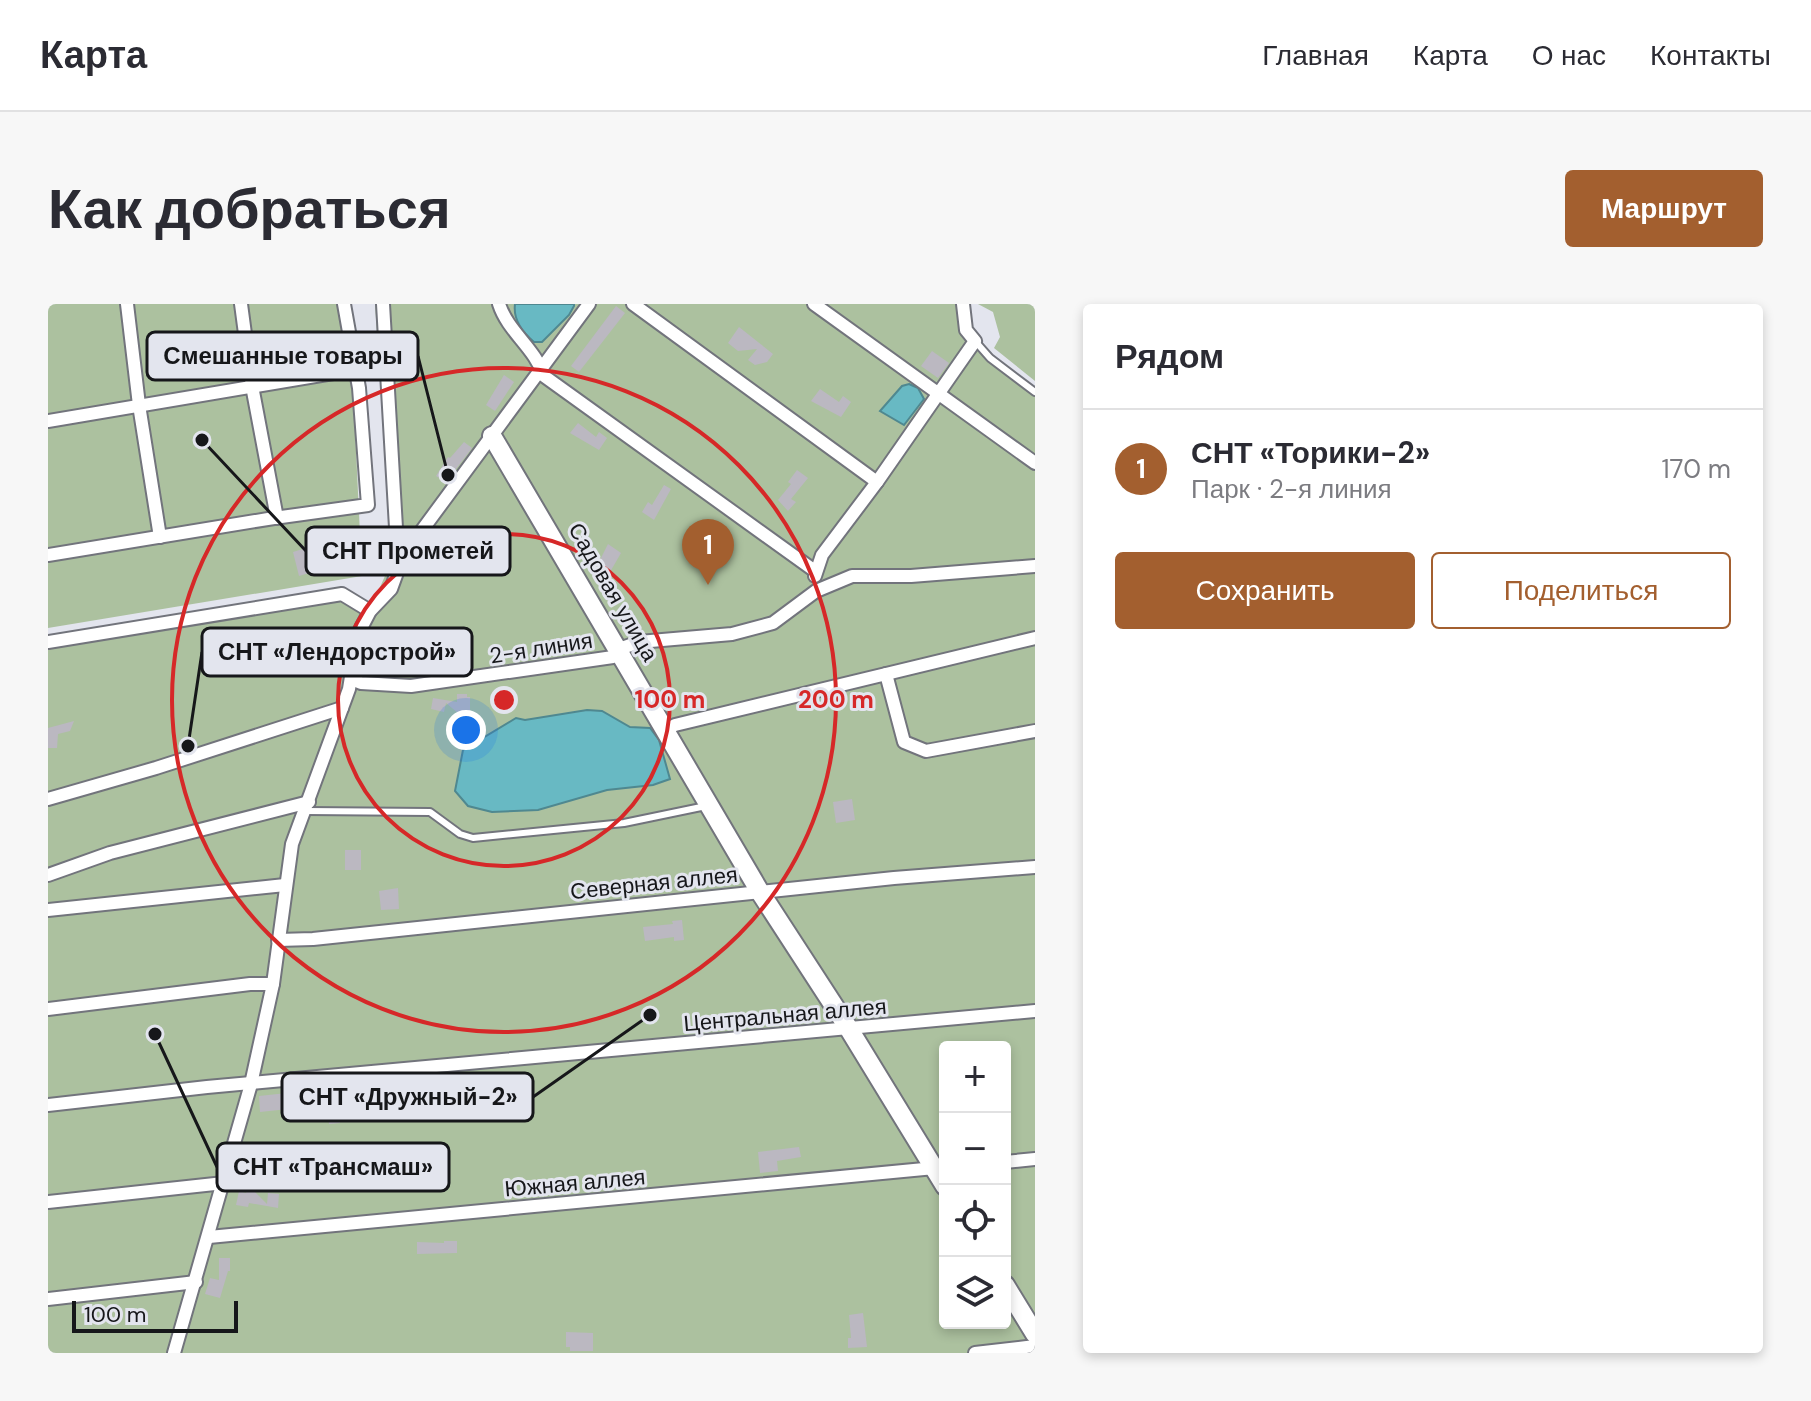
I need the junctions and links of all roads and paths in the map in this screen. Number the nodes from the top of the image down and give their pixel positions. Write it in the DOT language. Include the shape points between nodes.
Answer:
graph roads {
  1 [pos="127,304"];
  2 [pos="241,304"];
  3 [pos="344,304"];
  4 [pos="383,304"];
  5 [pos="499,304"];
  6 [pos="589,304"];
  7 [pos="633,304"];
  8 [pos="814,304"];
  9 [pos="963,304"];
  10 [pos="975,341"];
  11 [pos="541,368"];
  12 [pos="357,369"];
  13 [pos="252,386"];
  14 [pos="939,392"];
  15 [pos="1035,392"];
  16 [pos="139,405"];
  17 [pos="48,421"];
  18 [pos="492,436"];
  19 [pos="1035,463"];
  20 [pos="877,482"];
  21 [pos="277,518"];
  22 [pos="160,537"];
  23 [pos="48,554"];
  24 [pos="403,556"];
  25 [pos="1035,566"];
  26 [pos="815,571"];
  27 [pos="816,591"];
  28 [pos="370,611"];
  29 [pos="1035,638"];
  30 [pos="48,642"];
  31 [pos="619,649"];
  32 [pos="886,674"];
  33 [pos="351,679"];
  34 [pos="342,708"];
  35 [pos="665,730"];
  36 [pos="1035,731"];
  37 [pos="48,799"];
  38 [pos="307,807"];
  39 [pos="712,810"];
  40 [pos="1035,867"];
  41 [pos="48,875"];
  42 [pos="285,885"];
  43 [pos="760,892"];
  44 [pos="48,910"];
  45 [pos="278,940"];
  46 [pos="273,984"];
  47 [pos="48,1009"];
  48 [pos="1035,1011"];
  49 [pos="849,1029"];
  50 [pos="251,1084"];
  51 [pos="48,1105"];
  52 [pos="1035,1159"];
  53 [pos="1011,1161"];
  54 [pos="939,1166"];
  55 [pos="939,1168"];
  56 [pos="224,1183"];
  57 [pos="48,1202"];
  58 [pos="209,1237"];
  59 [pos="196,1282"];
  60 [pos="1011,1295"];
  61 [pos="48,1299"];
  62 [pos="1035,1334"];
  63 [pos="1035,1346"];
  64 [pos="174,1353"];
  65 [pos="975,1353"];
  1 -- 16 [label="street"];
  2 -- 13 [label="street"];
  3 -- 12 [label="street"];
  4 -- 24 [label="street" via="397,545"];
  5 -- 11 [label="street"];
  6 -- 11 [label="street"];
  7 -- 20 [label="street"];
  8 -- 14 [label="street"];
  9 -- 10 [label="street" via="966,330"];
  10 -- 14 [label="street"];
  10 -- 15 [label="lane"];
  11 -- 18 [label="street"];
  11 -- 26 [label="street" via="544,376"];
  12 -- 13 [label="street"];
  12 -- 21 [label="street" via="368,505"];
  13 -- 16 [label="street"];
  13 -- 21 [label="street"];
  14 -- 19 [label="street"];
  14 -- 20 [label="street"];
  16 -- 17 [label="street"];
  16 -- 22 [label="street"];
  18 -- 24 [label="street"];
  18 -- 31 [label="street, Садовая улица"];
  20 -- 26 [label="street"];
  21 -- 22 [label="street"];
  22 -- 23 [label="street"];
  24 -- 28 [label="street" via="391,589"];
  25 -- 27 [label="street, 2-я линия" via="852,576"];
  26 -- 27 [label="street"];
  27 -- 31 [label="street, 2-я линия" via="773,623 732,634 639,642"];
  28 -- 30 [label="street" via="342,594"];
  28 -- 33 [label="street" via="358,634"];
  29 -- 32 [label="street"];
  31 -- 33 [label="street, 2-я линия" via="613,657 411,686"];
  31 -- 35 [label="street, Садовая улица"];
  32 -- 35 [label="street"];
  32 -- 36 [label="street" via="904,742 926,751"];
  33 -- 34 [label="street"];
  34 -- 37 [label="street"];
  34 -- 38 [label="street"];
  35 -- 39 [label="street, Садовая улица"];
  38 -- 39 [label="lane" via="430,812 473,838"];
  38 -- 41 [label="street" via="110,853"];
  38 -- 42 [label="street" via="292,844"];
  39 -- 43 [label="street, Садовая улица"];
  40 -- 43 [label="street, Северная аллея"];
  42 -- 44 [label="street"];
  42 -- 45 [label="street"];
  43 -- 45 [label="street, Северная аллея"];
  43 -- 49 [label="street, Садовая улица"];
  45 -- 46 [label="street"];
  46 -- 47 [label="street"];
  46 -- 50 [label="street"];
  48 -- 49 [label="street, Центральная аллея"];
  49 -- 50 [label="street, Центральная аллея"];
  49 -- 54 [label="street, Садовая улица"];
  50 -- 51 [label="street, Центральная аллея"];
  50 -- 56 [label="street"];
  52 -- 53 [label="street"];
  55 -- 58 [label="street, Южная аллея"];
  56 -- 57 [label="street"];
  56 -- 58 [label="street"];
  58 -- 59 [label="street"];
  59 -- 61 [label="street"];
  59 -- 64 [label="street"];
  60 -- 62 [label="street"];
  63 -- 65 [label="street"];
}
